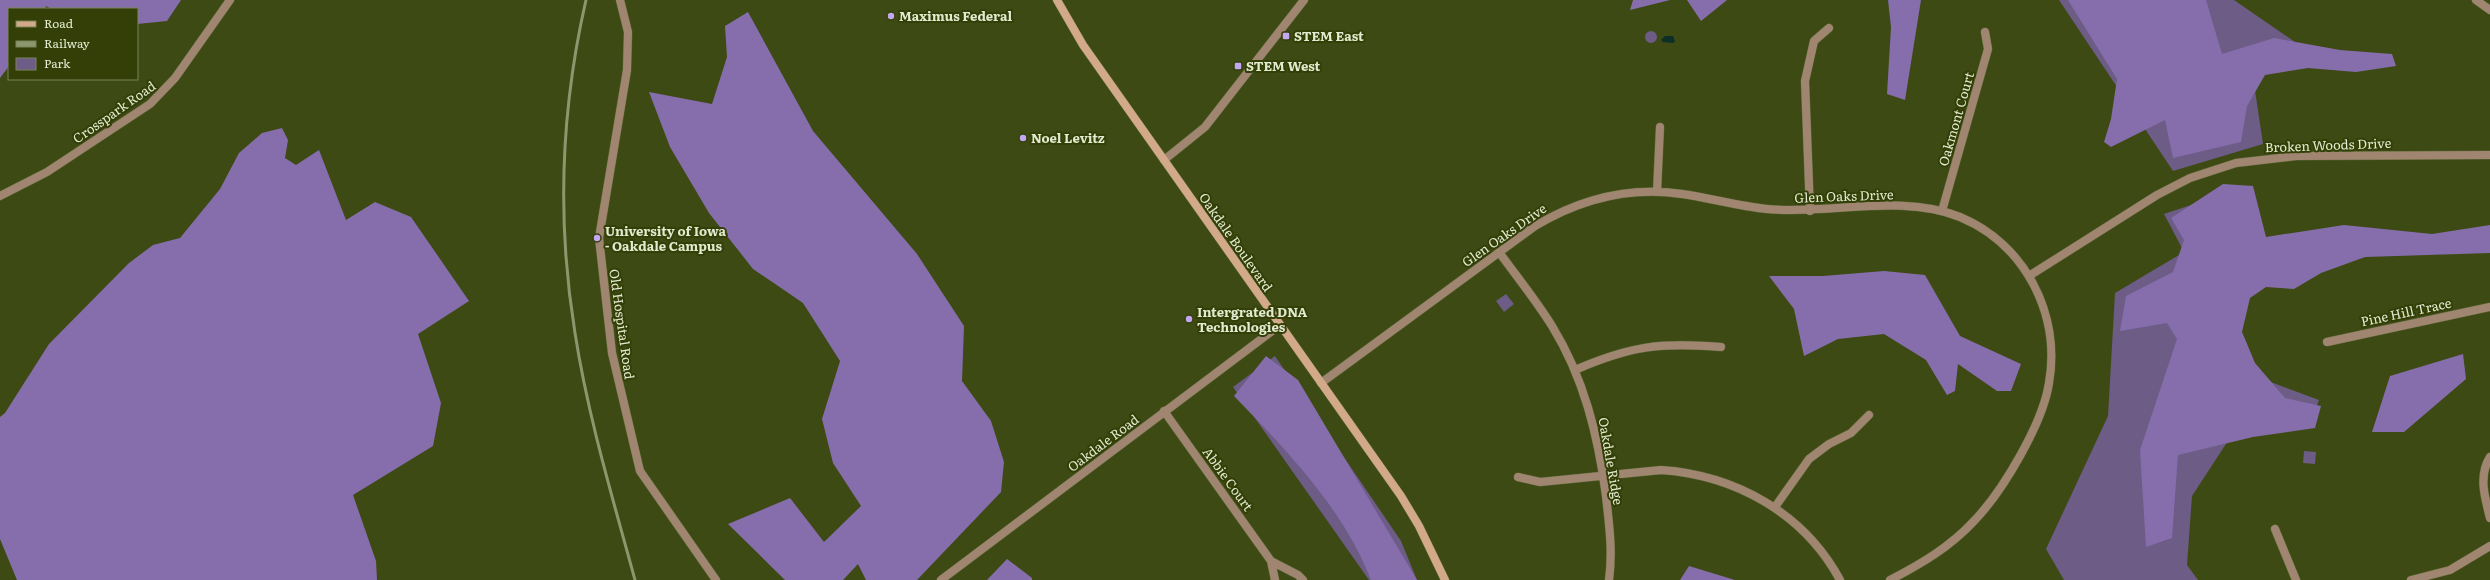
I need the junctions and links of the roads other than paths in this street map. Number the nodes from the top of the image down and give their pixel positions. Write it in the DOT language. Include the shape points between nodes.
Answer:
graph roads {
  1 [pos="230,0"];
  2 [pos="620,0"];
  3 [pos="1057,0"];
  4 [pos="1304,0"];
  5 [pos="2476,0"];
  6 [pos="2490,10"];
  7 [pos="1829,28"];
  8 [pos="1985,32"];
  9 [pos="1660,127"];
  10 [pos="2490,154"];
  11 [pos="1164,160"];
  12 [pos="1657,192"];
  13 [pos="0,196"];
  14 [pos="1810,211"];
  15 [pos="1942,211"];
  16 [pos="1498,252"];
  17 [pos="2029,276"];
  18 [pos="2490,307"];
  19 [pos="1280,325"];
  20 [pos="2327,342"];
  21 [pos="1721,347"];
  22 [pos="1575,370"];
  23 [pos="1321,383"];
  24 [pos="1164,411"];
  25 [pos="1869,415"];
  26 [pos="2490,457"];
  27 [pos="1603,475"];
  28 [pos="1518,477"];
  29 [pos="1775,507"];
  30 [pos="2490,518"];
  31 [pos="2275,529"];
  32 [pos="2490,546"];
  33 [pos="1271,561"];
  34 [pos="716,580"];
  35 [pos="941,580"];
  36 [pos="1275,580"];
  37 [pos="1303,580"];
  38 [pos="1445,580"];
  39 [pos="1608,580"];
  40 [pos="1840,580"];
  41 [pos="1890,580"];
  42 [pos="2296,580"];
  43 [pos="2411,580"];
  1 -- 13 [label="street, Crosspark Road" via="175,78 150,104 47,172"];
  2 -- 34 [label="street, Old Hospital Road" via="628,32 627,70 599,238 612,353 640,471"];
  3 -- 11 [label="main road, Oakdale Boulevard" via="1083,45"];
  4 -- 11 [label="street" via="1206,127"];
  5 -- 6 [label="street"];
  7 -- 14 [label="street" via="1814,42 1805,80"];
  8 -- 15 [label="street, Oakmont Court" via="1988,49"];
  9 -- 12 [label="street"];
  10 -- 17 [label="street, Broken Woods Drive" via="2296,156 2266,158 2222,167 2190,178 2157,195"];
  11 -- 19 [label="main road, Oakdale Boulevard"];
  12 -- 14 [label="street, Glen Oaks Drive" via="1762,208"];
  12 -- 16 [label="street, Glen Oaks Drive" via="1616,194 1574,206 1535,226"];
  14 -- 15 [label="street, Glen Oaks Drive" via="1908,206"];
  15 -- 17 [label="street, Glen Oaks Drive" via="1966,220 1991,235 2007,249"];
  16 -- 22 [label="street, Oakdale Ridge" via="1549,321"];
  16 -- 23 [label="street, Glen Oaks Drive"];
  17 -- 41 [label="street, Glen Oaks Drive" via="2043,304 2051,343 2049,383 2039,418 2006,478 1976,520 1943,549"];
  18 -- 20 [label="street, Pine Hill Trace"];
  19 -- 23 [label="main road, Oakdale Boulevard"];
  19 -- 24 [label="street, Oakdale Road"];
  21 -- 22 [label="street" via="1668,344 1648,346 1608,355"];
  22 -- 27 [label="street, Oakdale Ridge" via="1594,427"];
  23 -- 38 [label="main road, Oakdale Boulevard" via="1401,496 1419,526"];
  24 -- 33 [label="street, Abbie Court"];
  24 -- 35 [label="street, Oakdale Road"];
  25 -- 29 [label="street" via="1852,433 1829,444 1809,459"];
  26 -- 30 [label="street" via="2483,477"];
  27 -- 28 [label="street" via="1540,482"];
  27 -- 29 [label="street" via="1661,470 1699,474 1739,487"];
  27 -- 39 [label="street, Oakdale Ridge" via="1612,546"];
  29 -- 40 [label="street" via="1814,542"];
  31 -- 42 [label="street"];
  32 -- 43 [label="street" via="2450,570"];
  33 -- 36 [label="street, Abbie Court"];
  33 -- 37 [label="street, Abbie Court"];
}
